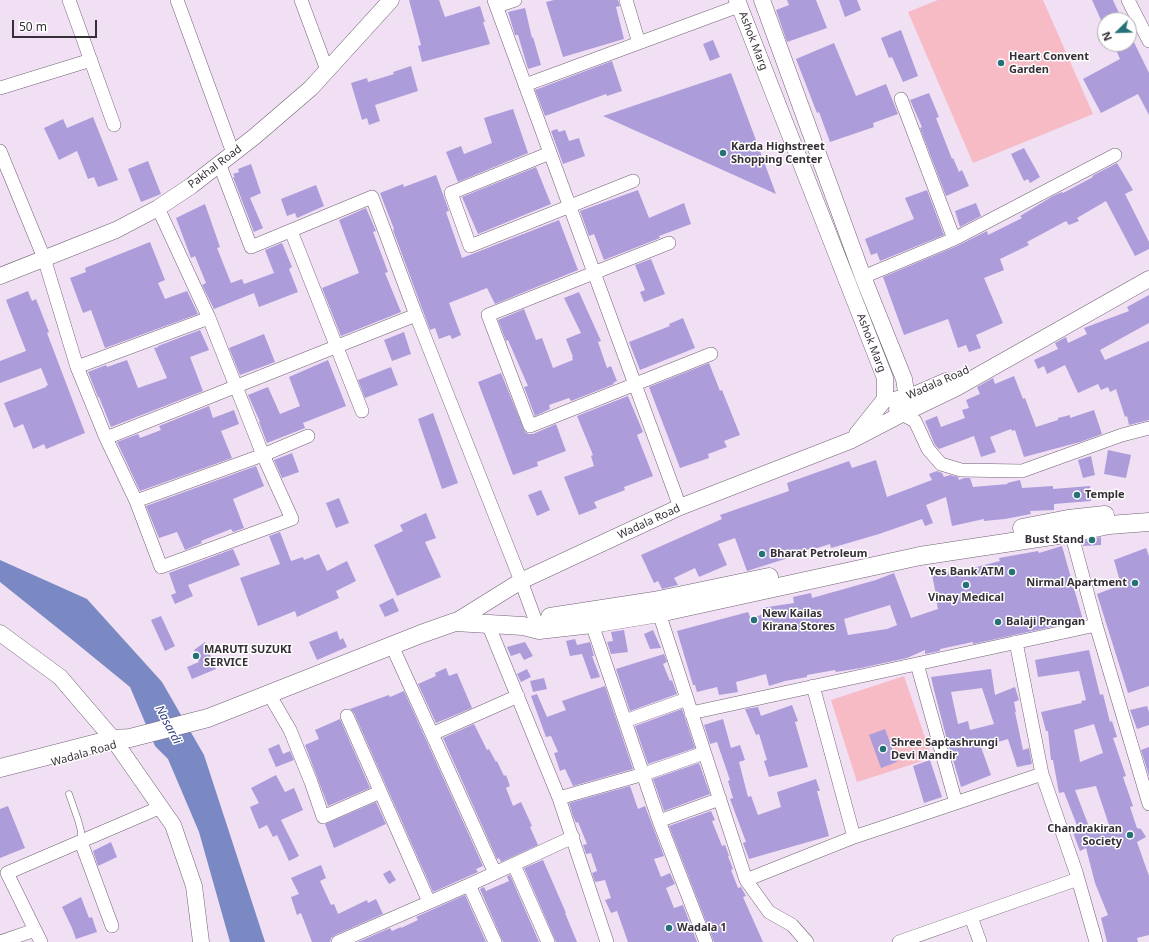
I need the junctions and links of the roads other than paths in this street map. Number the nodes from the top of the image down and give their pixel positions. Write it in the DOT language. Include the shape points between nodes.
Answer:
graph roads {
  1 [pos="69,0"];
  2 [pos="177,0"];
  3 [pos="301,0"];
  4 [pos="391,0"];
  5 [pos="515,0"];
  6 [pos="626,0"];
  7 [pos="762,0"];
  8 [pos="1128,0"];
  9 [pos="495,3"];
  10 [pos="738,3"];
  11 [pos="1149,41"];
  12 [pos="639,43"];
  13 [pos="91,60"];
  14 [pos="327,70"];
  15 [pos="526,85"];
  16 [pos="0,88"];
  17 [pos="901,99"];
  18 [pos="114,125"];
  19 [pos="0,151"];
  20 [pos="550,152"];
  21 [pos="233,153"];
  22 [pos="1115,155"];
  23 [pos="219,163"];
  24 [pos="633,181"];
  25 [pos="570,207"];
  26 [pos="158,208"];
  27 [pos="291,231"];
  28 [pos="954,239"];
  29 [pos="669,243"];
  30 [pos="44,258"];
  31 [pos="1149,269"];
  32 [pos="594,273"];
  33 [pos="0,276"];
  34 [pos="863,277"];
  35 [pos="1149,279"];
  36 [pos="1110,296"];
  37 [pos="416,315"];
  38 [pos="209,318"];
  39 [pos="337,346"];
  40 [pos="711,354"];
  41 [pos="77,367"];
  42 [pos="635,384"];
  43 [pos="235,386"];
  44 [pos="907,398"];
  45 [pos="885,399"];
  46 [pos="362,411"];
  47 [pos="902,414"];
  48 [pos="1146,430"];
  49 [pos="308,436"];
  50 [pos="106,438"];
  51 [pos="852,440"];
  52 [pos="264,455"];
  53 [pos="136,501"];
  54 [pos="680,507"];
  55 [pos="1149,510"];
  56 [pos="1149,522"];
  57 [pos="1069,526"];
  58 [pos="522,581"];
  59 [pos="761,585"];
  60 [pos="659,613"];
  61 [pos="455,622"];
  62 [pos="488,624"];
  63 [pos="592,624"];
  64 [pos="533,625"];
  65 [pos="1096,625"];
  66 [pos="0,633"];
  67 [pos="1016,642"];
  68 [pos="392,646"];
  69 [pos="917,664"];
  70 [pos="814,686"];
  71 [pos="269,694"];
  72 [pos="518,696"];
  73 [pos="687,700"];
  74 [pos="691,713"];
  75 [pos="347,716"];
  76 [pos="625,721"];
  77 [pos="432,734"];
  78 [pos="120,741"];
  79 [pos="704,753"];
  80 [pos="0,768"];
  81 [pos="644,774"];
  82 [pos="1042,774"];
  83 [pos="0,777"];
  84 [pos="380,792"];
  85 [pos="69,794"];
  86 [pos="559,798"];
  87 [pos="720,799"];
  88 [pos="956,803"];
  89 [pos="1149,803"];
  90 [pos="161,807"];
  91 [pos="659,821"];
  92 [pos="573,837"];
  93 [pos="854,837"];
  94 [pos="81,842"];
  95 [pos="514,865"];
  96 [pos="495,873"];
  97 [pos="4,874"];
  98 [pos="1078,879"];
  99 [pos="746,880"];
  100 [pos="469,885"];
  101 [pos="429,902"];
  102 [pos="971,917"];
  103 [pos="112,926"];
  104 [pos="38,936"];
  105 [pos="0,942"];
  106 [pos="201,942"];
  107 [pos="338,942"];
  108 [pos="495,942"];
  109 [pos="548,942"];
  110 [pos="607,942"];
  111 [pos="706,942"];
  112 [pos="807,942"];
  113 [pos="899,942"];
  114 [pos="980,942"];
  115 [pos="1096,942"];
  1 -- 13 [label="street"];
  2 -- 21 [label="street"];
  3 -- 14 [label="street"];
  4 -- 14 [label="street, Pakhal Road"];
  5 -- 9 [label="street"];
  6 -- 12 [label="street"];
  7 -- 34 [label="street, Ashok Marg"];
  8 -- 11 [label="street"];
  9 -- 15 [label="street"];
  10 -- 12 [label="street"];
  10 -- 45 [label="street, Ashok Marg" via="885,378"];
  12 -- 15 [label="street"];
  13 -- 16 [label="street"];
  13 -- 18 [label="street"];
  14 -- 21 [label="street, Pakhal Road" via="311,88"];
  15 -- 20 [label="street"];
  17 -- 28 [label="street"];
  19 -- 30 [label="street"];
  20 -- 25 [label="street"];
  20 -- 25 [label="street" via="451,193 470,246"];
  21 -- 23 [label="street, Pakhal Road"];
  22 -- 28 [label="street"];
  23 -- 26 [label="street, Pakhal Road"];
  23 -- 27 [label="street" via="251,248"];
  24 -- 25 [label="street"];
  25 -- 32 [label="street"];
  26 -- 30 [label="street, Pakhal Road" via="116,230"];
  26 -- 38 [label="street"];
  27 -- 37 [label="street" via="372,197"];
  27 -- 39 [label="street"];
  28 -- 34 [label="street"];
  29 -- 32 [label="street"];
  30 -- 33 [label="street, Pakhal Road"];
  30 -- 41 [label="street"];
  31 -- 36 [label="street, Wadala Road"];
  32 -- 42 [label="street"];
  32 -- 42 [label="street" via="488,315 530,426"];
  34 -- 44 [label="street, Ashok Marg" via="904,379"];
  35 -- 36 [label="street, Wadala Road"];
  36 -- 44 [label="street, Wadala Road" via="953,378"];
  36 -- 47 [label="street, Wadala Road" via="968,382"];
  37 -- 39 [label="street"];
  37 -- 58 [label="street"];
  38 -- 41 [label="street"];
  38 -- 43 [label="street"];
  39 -- 43 [label="street"];
  39 -- 46 [label="street"];
  40 -- 42 [label="street"];
  41 -- 50 [label="street"];
  42 -- 54 [label="street"];
  43 -- 50 [label="street"];
  43 -- 52 [label="street"];
  44 -- 45 [label="street, Wadala Road"];
  44 -- 47 [label="street, Ashok Marg"];
  45 -- 47 [label="street, Wadala Road"];
  45 -- 51 [label="street"];
  47 -- 48 [label="street" via="915,421 928,449 941,464 961,470 1022,471 1122,435"];
  47 -- 51 [label="street"];
  49 -- 52 [label="street"];
  50 -- 53 [label="street"];
  51 -- 54 [label="street, Wadala Road"];
  52 -- 53 [label="street"];
  52 -- 53 [label="street" via="292,519 162,567"];
  54 -- 58 [label="street, Wadala Road"];
  55 -- 57 [label="main road"];
  56 -- 57 [label="main road"];
  57 -- 59 [label="main road" via="999,533 930,544"];
  57 -- 65 [label="street"];
  58 -- 61 [label="street, Wadala Road"];
  58 -- 64 [label="street"];
  59 -- 60 [label="main road"];
  59 -- 64 [label="main road" via="654,601"];
  60 -- 63 [label="main road"];
  60 -- 73 [label="street"];
  61 -- 62 [label="main road"];
  61 -- 68 [label="main road"];
  62 -- 64 [label="main road"];
  62 -- 72 [label="street"];
  63 -- 64 [label="main road"];
  63 -- 76 [label="street"];
  65 -- 67 [label="street"];
  65 -- 89 [label="street"];
  66 -- 78 [label="street" via="60,677"];
  67 -- 69 [label="street"];
  67 -- 82 [label="street"];
  68 -- 71 [label="main road"];
  68 -- 77 [label="street"];
  69 -- 70 [label="street"];
  69 -- 88 [label="street"];
  70 -- 74 [label="street"];
  70 -- 93 [label="street"];
  71 -- 78 [label="main road" via="208,718"];
  71 -- 84 [label="street" via="290,730 323,818"];
  72 -- 77 [label="street"];
  72 -- 86 [label="street"];
  73 -- 74 [label="street"];
  73 -- 76 [label="street"];
  74 -- 79 [label="street"];
  75 -- 84 [label="street"];
  76 -- 81 [label="street"];
  77 -- 96 [label="street"];
  78 -- 80 [label="main road, Wadala Road"];
  78 -- 83 [label="main road, Wadala Road"];
  78 -- 90 [label="street"];
  79 -- 81 [label="street"];
  79 -- 87 [label="street"];
  81 -- 86 [label="street"];
  81 -- 91 [label="street"];
  82 -- 88 [label="street"];
  82 -- 98 [label="street"];
  84 -- 101 [label="street"];
  85 -- 94 [label="lane" via="81,831"];
  86 -- 92 [label="street"];
  87 -- 91 [label="street"];
  87 -- 99 [label="street"];
  88 -- 93 [label="street"];
  90 -- 94 [label="street"];
  90 -- 106 [label="street" via="173,825 194,886"];
  91 -- 111 [label="street"];
  92 -- 95 [label="street"];
  92 -- 110 [label="street"];
  93 -- 99 [label="street"];
  94 -- 97 [label="street"];
  94 -- 103 [label="street"];
  95 -- 96 [label="street"];
  95 -- 109 [label="street"];
  96 -- 100 [label="street"];
  97 -- 104 [label="street"];
  98 -- 102 [label="street"];
  98 -- 115 [label="street"];
  99 -- 112 [label="street" via="769,912 792,924"];
  100 -- 101 [label="street"];
  100 -- 108 [label="street"];
  101 -- 107 [label="street"];
  102 -- 113 [label="street"];
  102 -- 114 [label="street"];
  104 -- 105 [label="street"];
}
